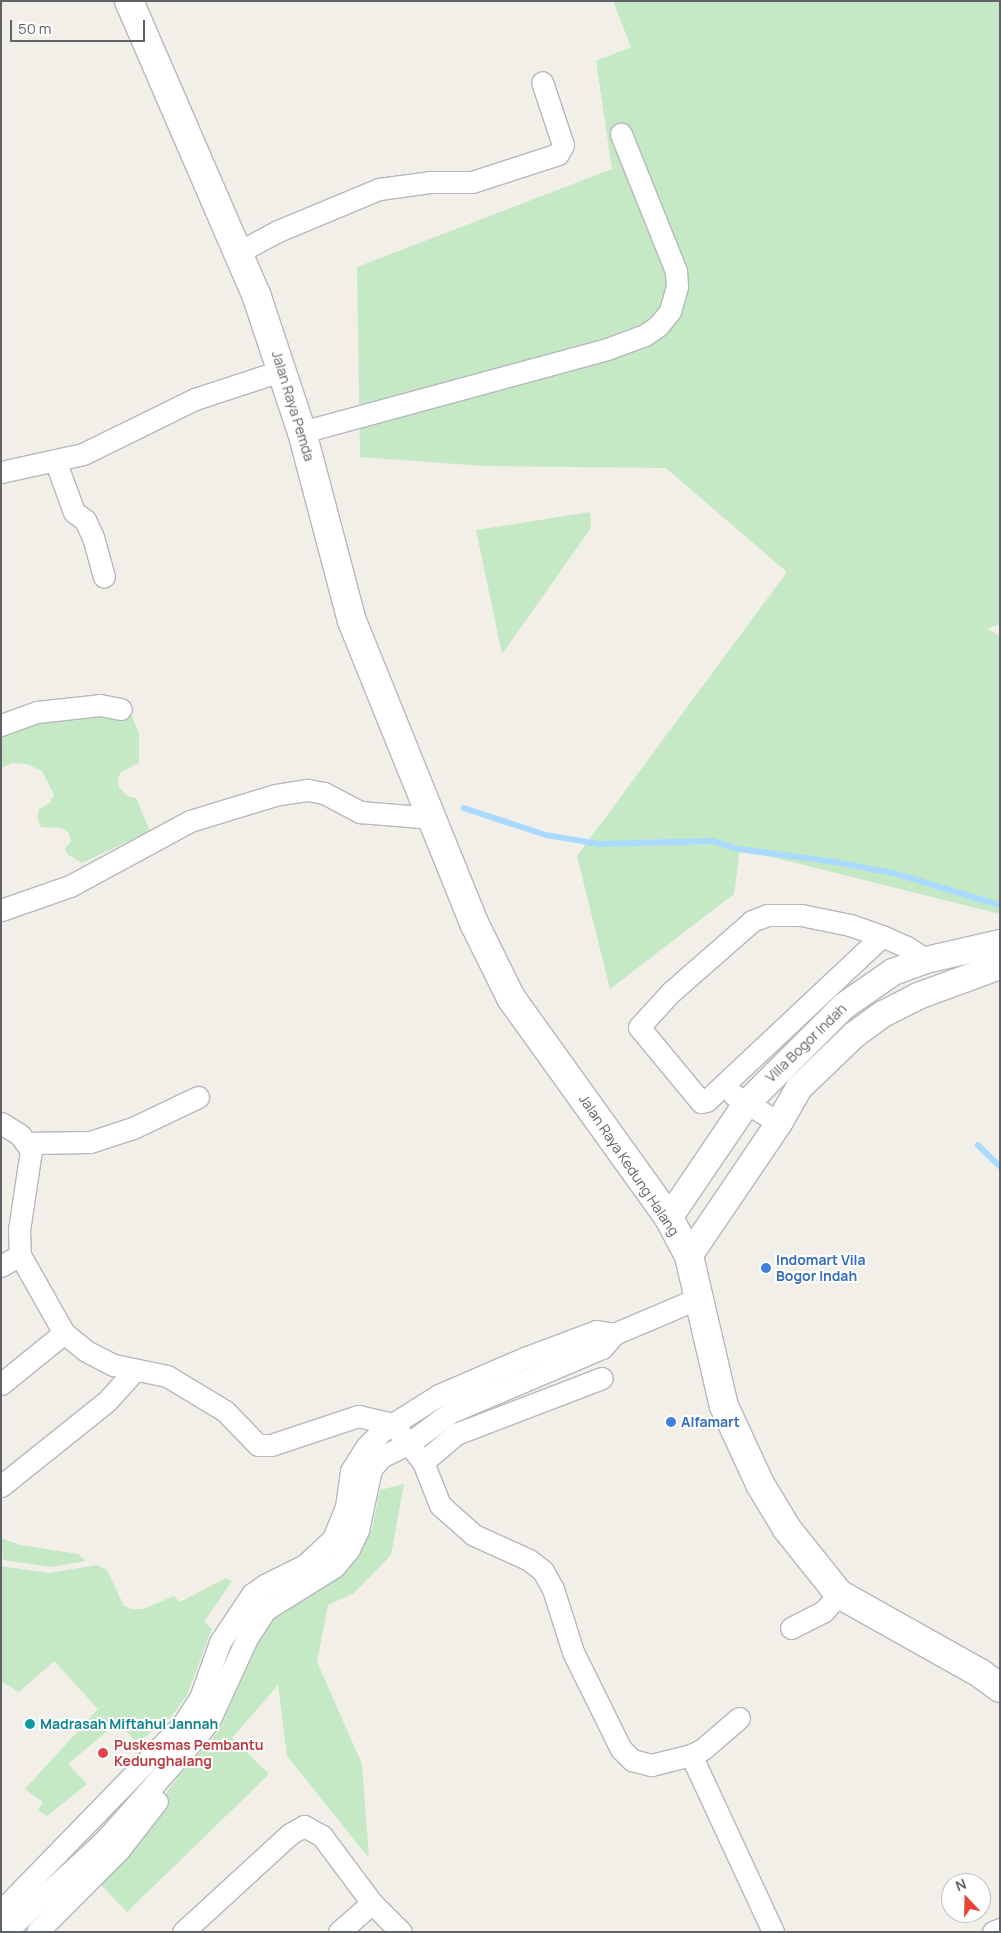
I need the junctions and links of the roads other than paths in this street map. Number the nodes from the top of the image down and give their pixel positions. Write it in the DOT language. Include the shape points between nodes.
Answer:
graph roads {
  1 [pos="129,1"];
  2 [pos="542,82"];
  3 [pos="621,134"];
  4 [pos="237,253"];
  5 [pos="283,370"];
  6 [pos="302,432"];
  7 [pos="55,460"];
  8 [pos="1,472"];
  9 [pos="104,578"];
  10 [pos="121,709"];
  11 [pos="1,725"];
  12 [pos="433,818"];
  13 [pos="1,910"];
  14 [pos="882,936"];
  15 [pos="1000,943"];
  16 [pos="926,960"];
  17 [pos="1000,966"];
  18 [pos="723,1089"];
  19 [pos="198,1097"];
  20 [pos="747,1103"];
  21 [pos="1,1123"];
  22 [pos="779,1123"];
  23 [pos="27,1143"];
  24 [pos="702,1165"];
  25 [pos="734,1188"];
  26 [pos="668,1218"];
  27 [pos="20,1255"];
  28 [pos="690,1256"];
  29 [pos="1,1266"];
  30 [pos="701,1297"];
  31 [pos="64,1333"];
  32 [pos="614,1334"];
  33 [pos="136,1370"];
  34 [pos="602,1378"];
  35 [pos="1,1384"];
  36 [pos="393,1424"];
  37 [pos="408,1444"];
  38 [pos="422,1462"];
  39 [pos="1,1486"];
  40 [pos="355,1506"];
  41 [pos="839,1594"];
  42 [pos="791,1628"];
  43 [pos="1000,1688"];
  44 [pos="739,1718"];
  45 [pos="691,1755"];
  46 [pos="111,1845"];
  47 [pos="372,1903"];
  48 [pos="7,1926"];
  49 [pos="1000,1930"];
  50 [pos="37,1932"];
  51 [pos="183,1932"];
  52 [pos="339,1932"];
  53 [pos="401,1932"];
  54 [pos="773,1932"];
  55 [pos="993,1932"];
  1 -- 4 [label="main road, Jalan Raya Pemda"];
  2 -- 4 [label="street" via="563,145 558,154 472,182 430,182 380,189 278,231"];
  3 -- 6 [label="street" via="676,271 677,286 670,311 658,326 645,335 608,349"];
  4 -- 5 [label="main road, Jalan Raya Pemda" via="256,294"];
  5 -- 6 [label="main road, Jalan Raya Pemda"];
  5 -- 7 [label="street" via="195,400 104,445"];
  6 -- 12 [label="main road, Jalan Raya Pemda" via="352,621"];
  7 -- 8 [label="street"];
  7 -- 9 [label="street" via="74,512 85,520 93,537"];
  10 -- 11 [label="street" via="100,705 37,712"];
  12 -- 13 [label="street" via="360,812 324,793 308,790 275,795 190,821 70,886"];
  12 -- 26 [label="main road, Jalan Raya Kedung Halang" via="475,925 511,998"];
  14 -- 16 [label="street"];
  14 -- 18 [label="street"];
  14 -- 18 [label="street" via="850,925 801,915 768,915 752,920 671,992 639,1027 701,1102"];
  15 -- 16 [label="street, Villa Bogor Indah"];
  16 -- 20 [label="street, Villa Bogor Indah" via="893,972 858,995 778,1068"];
  17 -- 22 [label="street, Villa Bogor Indah" via="918,996 854,1035 799,1088"];
  18 -- 20 [label="street"];
  19 -- 23 [label="street" via="134,1128 90,1142"];
  20 -- 22 [label="street"];
  20 -- 24 [label="street, Villa Bogor Indah"];
  21 -- 23 [label="street"];
  22 -- 25 [label="street, Villa Bogor Indah"];
  23 -- 27 [label="street" via="31,1150 30,1168 19,1230"];
  24 -- 25 [label="street"];
  24 -- 26 [label="street, Villa Bogor Indah"];
  25 -- 28 [label="street, Villa Bogor Indah"];
  26 -- 28 [label="main road, Jalan Raya Kedung Halang"];
  27 -- 29 [label="street"];
  27 -- 31 [label="street"];
  28 -- 30 [label="main road, Jalan Raya Kedung Halang"];
  30 -- 32 [label="street"];
  30 -- 41 [label="main road, Jalan Raya Kedung Halang" via="724,1406 760,1484 787,1529"];
  31 -- 33 [label="street" via="86,1351 114,1365"];
  31 -- 35 [label="street"];
  32 -- 36 [label="street" via="596,1331 527,1358 438,1395"];
  32 -- 37 [label="street" via="602,1348 451,1412"];
  33 -- 36 [label="street" via="167,1376 203,1397 225,1411 258,1445 271,1445 358,1416"];
  33 -- 39 [label="street" via="107,1401"];
  34 -- 38 [label="street" via="456,1434"];
  36 -- 37 [label="street"];
  36 -- 40 [label="street" via="366,1447 351,1471"];
  37 -- 38 [label="street"];
  37 -- 40 [label="street" via="381,1457 371,1469"];
  38 -- 45 [label="street" via="440,1505 474,1535 529,1560 543,1571 553,1589 573,1652 621,1749 632,1760 651,1765"];
  40 -- 46 [label="street" via="352,1543 334,1567 265,1610 209,1720"];
  40 -- 48 [label="street" via="333,1539 304,1565 264,1584 234,1616 220,1642 200,1698 183,1724"];
  41 -- 42 [label="street" via="823,1612"];
  41 -- 43 [label="main road, Jalan Raya Kedung Halang" via="980,1673"];
  44 -- 45 [label="street" via="703,1749"];
  45 -- 54 [label="street" via="749,1874"];
  46 -- 48 [label="street"];
  46 -- 50 [label="street"];
  47 -- 51 [label="street" via="322,1836 304,1826 290,1834"];
  47 -- 52 [label="street"];
  47 -- 53 [label="street"];
  49 -- 55 [label="street"];
}
